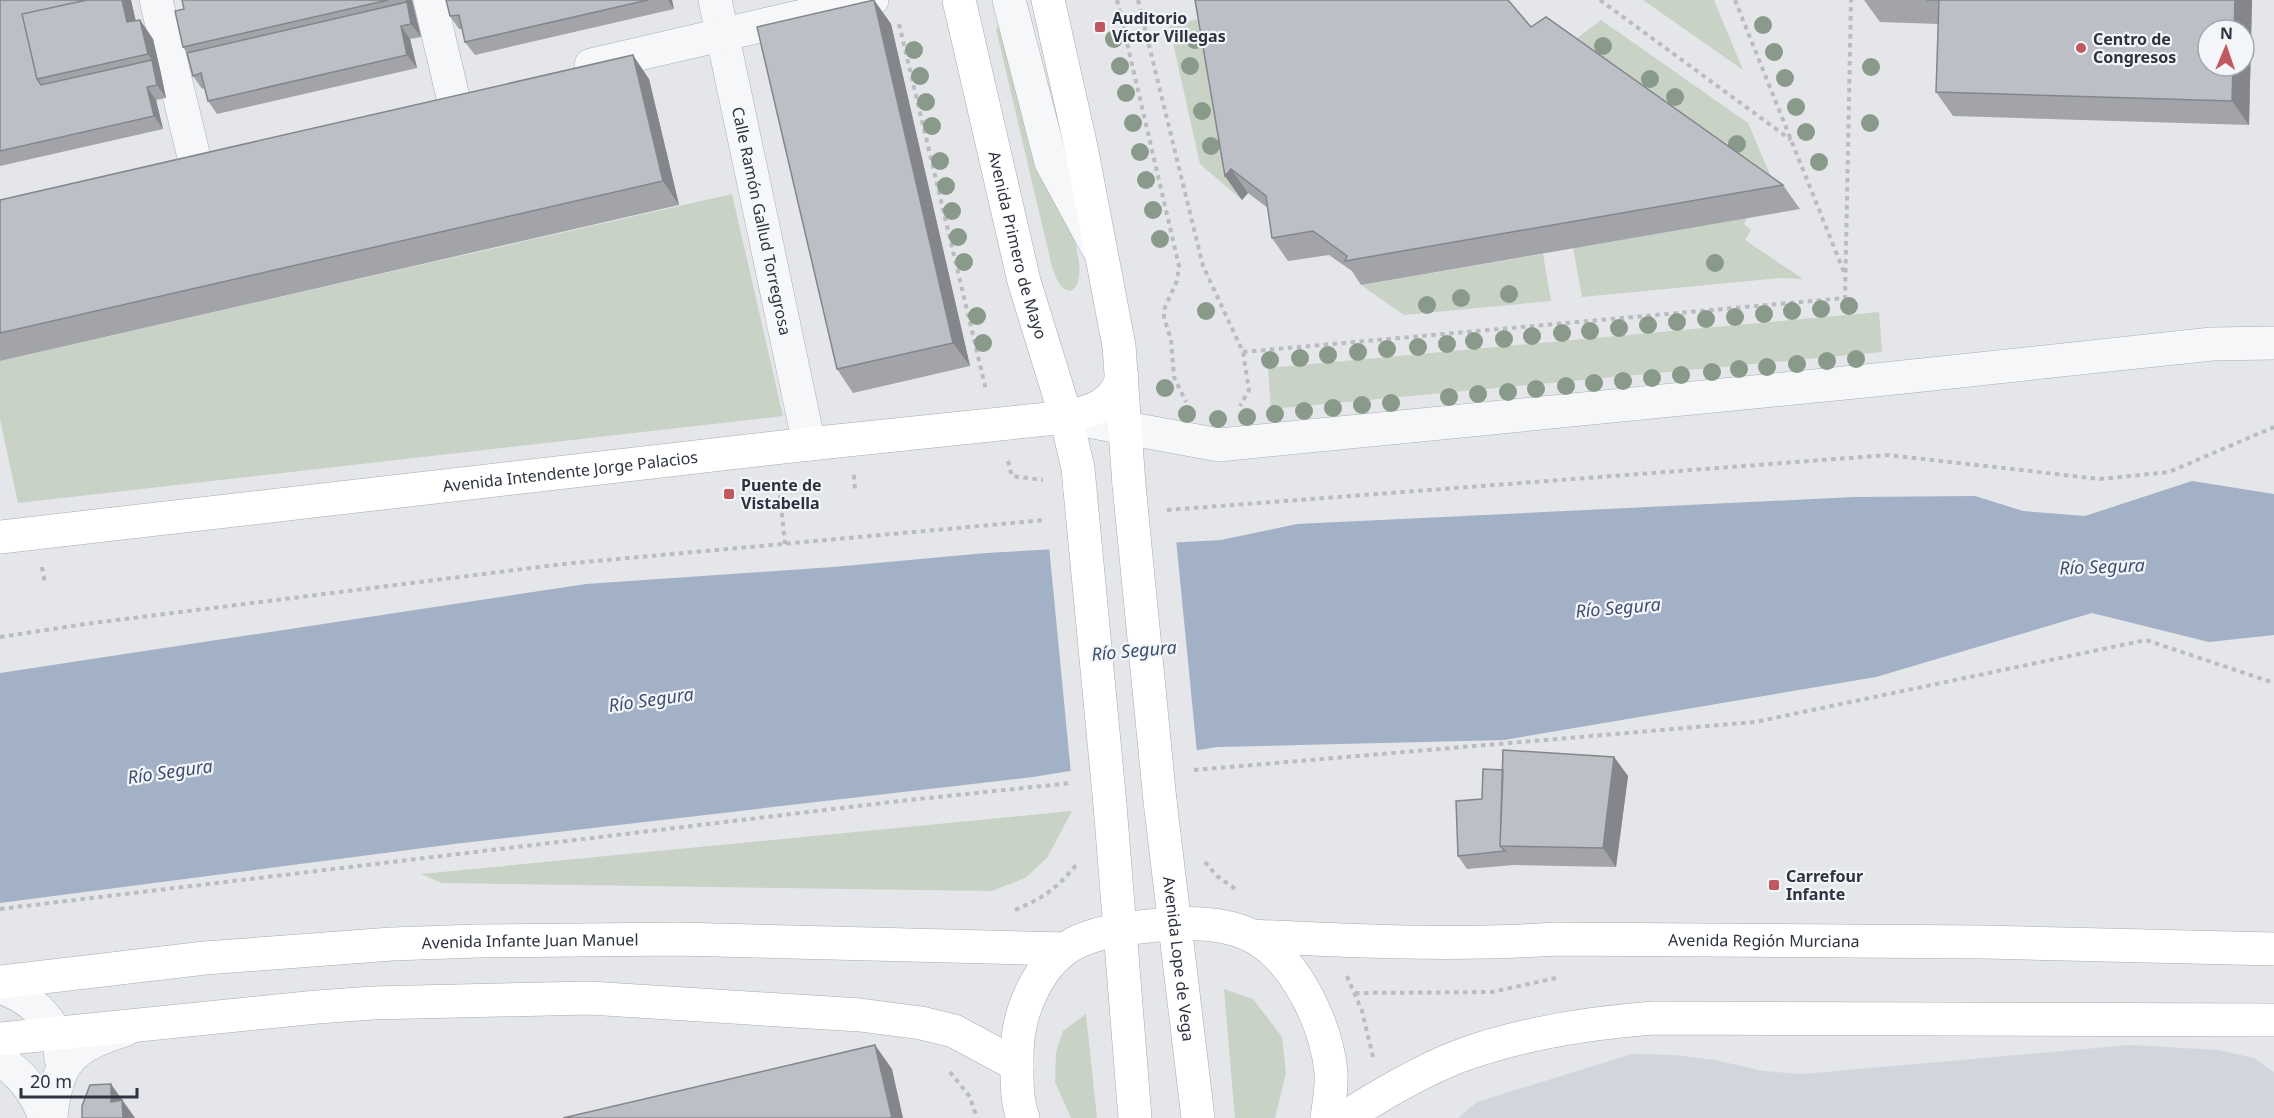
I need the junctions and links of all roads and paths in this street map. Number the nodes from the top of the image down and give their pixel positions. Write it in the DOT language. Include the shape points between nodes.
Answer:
graph roads {
  1 [pos="156,0"];
  2 [pos="430,0"];
  3 [pos="715,0"];
  4 [pos="872,0"];
  5 [pos="959,0"];
  6 [pos="1009,0"];
  7 [pos="1048,0"];
  8 [pos="1117,0"];
  9 [pos="1138,0"];
  10 [pos="1600,0"];
  11 [pos="1735,0"];
  12 [pos="1851,0"];
  13 [pos="899,23"];
  14 [pos="724,34"];
  15 [pos="564,71"];
  16 [pos="419,105"];
  17 [pos="1791,140"];
  18 [pos="228,149"];
  19 [pos="194,157"];
  20 [pos="160,165"];
  21 [pos="1104,260"];
  22 [pos="1845,276"];
  23 [pos="2274,343"];
  24 [pos="1243,352"];
  25 [pos="1122,376"];
  26 [pos="1066,417"];
  27 [pos="996,425"];
  28 [pos="1126,429"];
  29 [pos="1170,436"];
  30 [pos="809,444"];
  31 [pos="1219,445"];
  32 [pos="1080,487"];
  33 [pos="780,495"];
  34 [pos="0,537"];
  35 [pos="785,544"];
  36 [pos="1175,924"];
  37 [pos="1119,929"];
  38 [pos="1252,936"];
  39 [pos="2274,949"];
  40 [pos="1064,950"];
  41 [pos="1563,978"];
  42 [pos="0,982"];
  43 [pos="0,987"];
  44 [pos="1355,993"];
  45 [pos="2274,1020"];
  46 [pos="141,1025"];
  47 [pos="56,1034"];
  48 [pos="0,1039"];
  49 [pos="0,1060"];
  50 [pos="1017,1065"];
  51 [pos="60,1070"];
  52 [pos="45,1118"];
  53 [pos="51,1118"];
  54 [pos="1023,1118"];
  55 [pos="1134,1118"];
  56 [pos="1198,1118"];
  57 [pos="1327,1118"];
  58 [pos="1344,1118"];
  1 -- 19 [label="street"];
  2 -- 16 [label="street" via="468,93"];
  3 -- 14 [label="street, Calle Ramón Gallud Torregrosa"];
  4 -- 14 [label="street"];
  5 -- 26 [label="main road, Avenida Primero de Mayo" via="1024,281"];
  6 -- 21 [label="street" via="1051,162"];
  7 -- 21 [label="main road"];
  8 -- 29 [label="path" via="1179,266 1164,317 1171,340 1174,377 1187,401"];
  9 -- 24 [label="path" via="1203,266"];
  10 -- 17 [label="path"];
  11 -- 17 [label="path"];
  12 -- 22 [label="path"];
  13 -- 27 [label="path"];
  14 -- 15 [label="street"];
  14 -- 30 [label="street, Calle Ramón Gallud Torregrosa"];
  17 -- 22 [label="path"];
  18 -- 19 [label="street"];
  19 -- 20 [label="street"];
  21 -- 25 [label="main road"];
  22 -- 24 [label="path" via="1845,298"];
  23 -- 31 [label="street" via="2212,344"];
  24 -- 31 [label="path" via="1249,390"];
  25 -- 26 [label="main road, Avenida Intendente Jorge Palacios" via="1117,391 1107,402 1086,413"];
  25 -- 28 [label="main road"];
  26 -- 27 [label="main road, Avenida Intendente Jorge Palacios"];
  26 -- 28 [label="street"];
  26 -- 32 [label="main road, Avenida Primero de Mayo"];
  27 -- 30 [label="main road, Avenida Intendente Jorge Palacios"];
  27 -- 32 [label="path" via="1012,476 1044,480 1048,486"];
  28 -- 29 [label="street"];
  28 -- 36 [label="main road, Avenida Lope de Vega, bridge"];
  29 -- 31 [label="street"];
  30 -- 34 [label="main road, Avenida Intendente Jorge Palacios"];
  32 -- 37 [label="main road, Avenida Primero de Mayo, bridge"];
  33 -- 35 [label="path"];
  36 -- 37 [label="main road"];
  36 -- 38 [label="main road" via="1222,927"];
  36 -- 56 [label="main road, Avenida Lope de Vega"];
  37 -- 40 [label="main road" via="1079,941"];
  37 -- 55 [label="main road"];
  38 -- 39 [label="main road, Avenida Región Murciana" via="1488,944 1556,939"];
  38 -- 57 [label="main road" via="1285,964 1314,1011 1331,1074"];
  40 -- 42 [label="main road, Avenida Infante Juan Manuel" via="678,939 466,941 205,958"];
  40 -- 50 [label="main road" via="1028,1000 1020,1022"];
  41 -- 44 [label="path" via="1492,992"];
  43 -- 47 [label="street" via="40,1010"];
  45 -- 58 [label="main road" via="1654,1018 1601,1022 1556,1029 1457,1057 1388,1090"];
  46 -- 47 [label="main road"];
  46 -- 50 [label="main road" via="373,1003 589,998 860,1015 921,1023 954,1031"];
  46 -- 51 [label="street" via="102,1036 69,1058"];
  47 -- 48 [label="main road"];
  47 -- 51 [label="street"];
  49 -- 52 [label="street" via="24,1080 39,1100"];
  50 -- 54 [label="main road"];
  51 -- 53 [label="street"];
}
